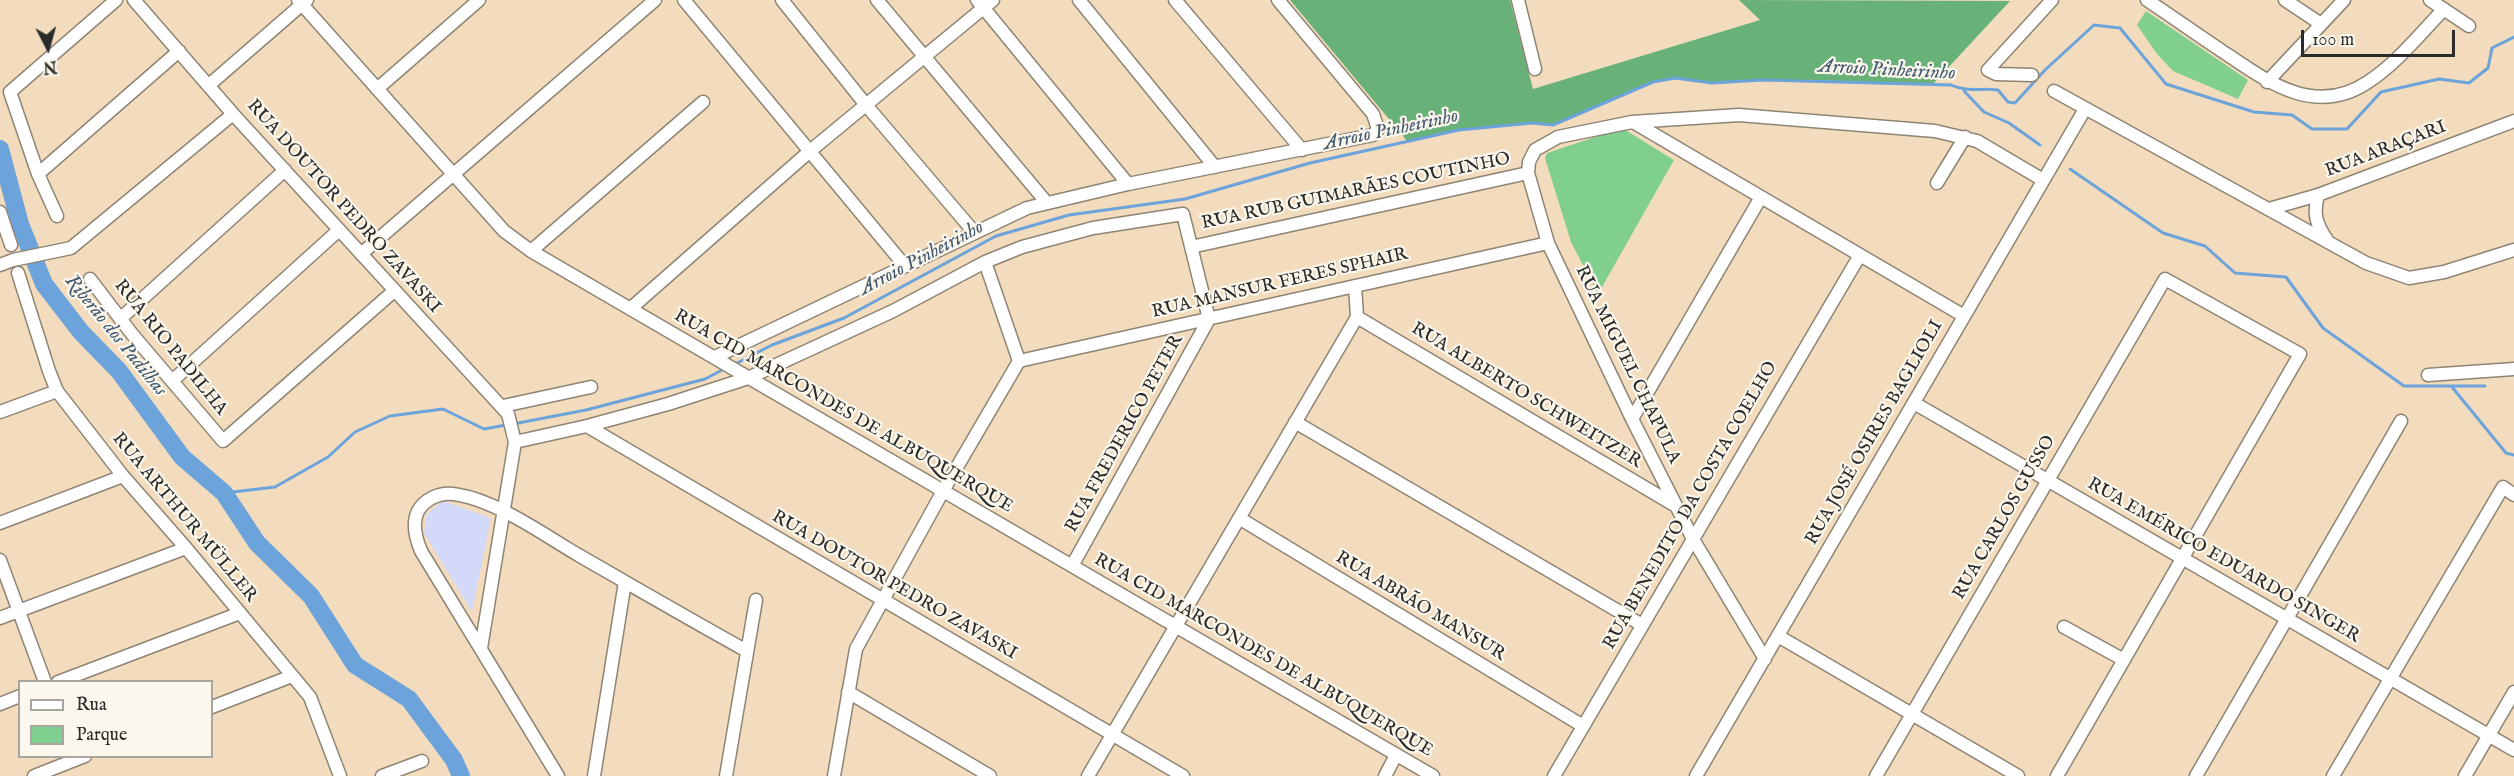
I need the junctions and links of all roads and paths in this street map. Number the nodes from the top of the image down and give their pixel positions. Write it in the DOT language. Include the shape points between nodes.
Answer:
graph roads {
  1 [pos="116,0"];
  2 [pos="134,0"];
  3 [pos="479,0"];
  4 [pos="655,0"];
  5 [pos="684,0"];
  6 [pos="782,0"];
  7 [pos="877,0"];
  8 [pos="1079,0"];
  9 [pos="1175,0"];
  10 [pos="1278,0"];
  11 [pos="1518,0"];
  12 [pos="2052,0"];
  13 [pos="2147,0"];
  14 [pos="2286,0"];
  15 [pos="2344,0"];
  16 [pos="2430,0"];
  17 [pos="302,2"];
  18 [pos="985,3"];
  19 [pos="2444,9"];
  20 [pos="2321,24"];
  21 [pos="2469,26"];
  22 [pos="178,51"];
  23 [pos="924,58"];
  24 [pos="1535,69"];
  25 [pos="2032,75"];
  26 [pos="2267,82"];
  27 [pos="209,85"];
  28 [pos="377,89"];
  29 [pos="2054,91"];
  30 [pos="703,102"];
  31 [pos="866,105"];
  32 [pos="2085,109"];
  33 [pos="233,114"];
  34 [pos="2514,121"];
  35 [pos="1632,122"];
  36 [pos="1965,136"];
  37 [pos="1302,150"];
  38 [pos="810,152"];
  39 [pos="1215,167"];
  40 [pos="285,170"];
  41 [pos="452,173"];
  42 [pos="1528,173"];
  43 [pos="38,174"];
  44 [pos="2043,180"];
  45 [pos="1937,183"];
  46 [pos="1128,184"];
  47 [pos="2318,195"];
  48 [pos="1761,197"];
  49 [pos="1047,203"];
  50 [pos="2269,209"];
  51 [pos="0,212"];
  52 [pos="57,216"];
  53 [pos="339,230"];
  54 [pos="974,232"];
  55 [pos="2327,241"];
  56 [pos="1548,243"];
  57 [pos="11,245"];
  58 [pos="1191,247"];
  59 [pos="2514,250"];
  60 [pos="531,251"];
  61 [pos="361,254"];
  62 [pos="1860,255"];
  63 [pos="985,262"];
  64 [pos="0,265"];
  65 [pos="905,266"];
  66 [pos="18,273"];
  67 [pos="90,279"];
  68 [pos="1355,286"];
  69 [pos="394,291"];
  70 [pos="630,309"];
  71 [pos="1964,316"];
  72 [pos="1357,317"];
  73 [pos="120,319"];
  74 [pos="1209,319"];
  75 [pos="717,358"];
  76 [pos="1020,361"];
  77 [pos="2514,369"];
  78 [pos="2428,375"];
  79 [pos="745,376"];
  80 [pos="172,381"];
  81 [pos="591,387"];
  82 [pos="57,391"];
  83 [pos="1914,403"];
  84 [pos="505,410"];
  85 [pos="0,412"];
  86 [pos="1632,419"];
  87 [pos="2401,421"];
  88 [pos="1295,422"];
  89 [pos="587,426"];
  90 [pos="514,437"];
  91 [pos="123,476"];
  92 [pos="2048,480"];
  93 [pos="943,491"];
  94 [pos="2514,495"];
  95 [pos="1676,506"];
  96 [pos="504,511"];
  97 [pos="1239,518"];
  98 [pos="0,523"];
  99 [pos="1693,539"];
  100 [pos="186,548"];
  101 [pos="2183,558"];
  102 [pos="0,560"];
  103 [pos="1072,566"];
  104 [pos="625,582"];
  105 [pos="756,600"];
  106 [pos="883,600"];
  107 [pos="19,611"];
  108 [pos="240,612"];
  109 [pos="0,618"];
  110 [pos="2287,618"];
  111 [pos="1642,625"];
  112 [pos="1176,626"];
  113 [pos="2064,627"];
  114 [pos="1778,636"];
  115 [pos="481,648"];
  116 [pos="747,651"];
  117 [pos="1764,659"];
  118 [pos="2124,660"];
  119 [pos="292,676"];
  120 [pos="2391,678"];
  121 [pos="45,680"];
  122 [pos="61,680"];
  123 [pos="848,692"];
  124 [pos="2514,692"];
  125 [pos="18,697"];
  126 [pos="0,704"];
  127 [pos="213,707"];
  128 [pos="1912,714"];
  129 [pos="1583,726"];
  130 [pos="1113,734"];
  131 [pos="2489,735"];
  132 [pos="2514,750"];
  133 [pos="1396,755"];
  134 [pos="79,758"];
  135 [pos="422,761"];
  136 [pos="34,776"];
  137 [pos="340,776"];
  138 [pos="382,776"];
  139 [pos="558,776"];
  140 [pos="594,776"];
  141 [pos="726,776"];
  142 [pos="834,776"];
  143 [pos="990,776"];
  144 [pos="1088,776"];
  145 [pos="1183,776"];
  146 [pos="1385,776"];
  147 [pos="1433,776"];
  148 [pos="1554,776"];
  149 [pos="1696,776"];
  150 [pos="1876,776"];
  151 [pos="2018,776"];
  152 [pos="2057,776"];
  153 [pos="2196,776"];
  154 [pos="2333,776"];
  155 [pos="2466,776"];
  1 -- 43 [label="street" via="10,92"];
  2 -- 22 [label="street, RUA DOUTOR PEDRO ZAVASKI"];
  3 -- 28 [label="street"];
  4 -- 41 [label="street"];
  5 -- 38 [label="street"];
  6 -- 31 [label="street"];
  7 -- 23 [label="street"];
  8 -- 39 [label="street"];
  9 -- 37 [label="street"];
  10 -- 37 [label="street" via="1373,114 1378,129 1365,138"];
  11 -- 24 [label="street"];
  12 -- 25 [label="street" via="1988,70 1996,74"];
  13 -- 26 [label="street"];
  14 -- 20 [label="street"];
  15 -- 20 [label="street"];
  16 -- 19 [label="street"];
  17 -- 27 [label="street"];
  17 -- 28 [label="street, RUA CID MARCONDES DE ALBUQUERQUE"];
  18 -- 23 [label="street"];
  18 -- 46 [label="street"];
  19 -- 21 [label="street"];
  19 -- 26 [label="street" via="2380,74 2351,91 2316,96 2294,93"];
  20 -- 26 [label="street"];
  22 -- 27 [label="street, RUA DOUTOR PEDRO ZAVASKI"];
  22 -- 43 [label="street"];
  23 -- 31 [label="street"];
  23 -- 49 [label="street"];
  27 -- 33 [label="street, RUA DOUTOR PEDRO ZAVASKI"];
  28 -- 41 [label="street, RUA CID MARCONDES DE ALBUQUERQUE"];
  29 -- 32 [label="street"];
  30 -- 60 [label="street"];
  31 -- 38 [label="street"];
  31 -- 54 [label="street"];
  32 -- 44 [label="street, RUA JOSÉ OSIRES BAGLIOLI"];
  32 -- 50 [label="street"];
  33 -- 40 [label="street, RUA DOUTOR PEDRO ZAVASKI"];
  33 -- 64 [label="street" via="71,248"];
  34 -- 47 [label="street, RUA ARAÇARI"];
  35 -- 36 [label="street" via="1739,115"];
  35 -- 42 [label="street" via="1558,137 1535,150"];
  35 -- 48 [label="street"];
  36 -- 44 [label="street"];
  36 -- 45 [label="street"];
  37 -- 39 [label="street"];
  38 -- 65 [label="street"];
  38 -- 70 [label="street"];
  39 -- 46 [label="street"];
  40 -- 53 [label="street, RUA DOUTOR PEDRO ZAVASKI"];
  40 -- 73 [label="street"];
  41 -- 60 [label="street, RUA CID MARCONDES DE ALBUQUERQUE" via="504,231"];
  41 -- 61 [label="street"];
  42 -- 56 [label="street, RUA MIGUEL CHAPULA"];
  42 -- 58 [label="street, RUA RUB GUIMARÃES COUTINHO"];
  43 -- 52 [label="street"];
  44 -- 71 [label="street, RUA JOSÉ OSIRES BAGLIOLI"];
  46 -- 49 [label="street"];
  47 -- 50 [label="street, RUA ARAÇARI"];
  47 -- 55 [label="street" via="2314,212"];
  48 -- 62 [label="street"];
  48 -- 86 [label="street"];
  49 -- 54 [label="street"];
  50 -- 55 [label="street"];
  51 -- 57 [label="street"];
  53 -- 61 [label="street, RUA DOUTOR PEDRO ZAVASKI"];
  53 -- 80 [label="street"];
  54 -- 65 [label="street"];
  55 -- 59 [label="street" via="2366,262 2409,278 2444,272"];
  56 -- 68 [label="street, RUA MANSUR FERES SPHAIR"];
  56 -- 86 [label="street, RUA MIGUEL CHAPULA"];
  58 -- 63 [label="street" via="1184,214 1093,228 1022,247"];
  58 -- 74 [label="street"];
  60 -- 70 [label="street, RUA CID MARCONDES DE ALBUQUERQUE"];
  61 -- 69 [label="street, RUA DOUTOR PEDRO ZAVASKI"];
  62 -- 71 [label="street"];
  62 -- 99 [label="street, RUA BENEDITO DA COSTA COELHO"];
  63 -- 76 [label="street"];
  63 -- 79 [label="street" via="893,311"];
  65 -- 75 [label="street"];
  66 -- 82 [label="street, RUA ARTHUR MÜLLER"];
  67 -- 73 [label="street, RUA RIO PADILHA"];
  68 -- 72 [label="street"];
  68 -- 74 [label="street, RUA MANSUR FERES SPHAIR"];
  69 -- 80 [label="street, RUA RIO PADILHA" via="223,441"];
  69 -- 84 [label="street, RUA DOUTOR PEDRO ZAVASKI"];
  70 -- 75 [label="street, RUA CID MARCONDES DE ALBUQUERQUE"];
  71 -- 83 [label="street, RUA JOSÉ OSIRES BAGLIOLI"];
  72 -- 88 [label="street"];
  72 -- 95 [label="street, RUA ALBERTO SCHWEITZER"];
  73 -- 80 [label="street, RUA RIO PADILHA"];
  74 -- 76 [label="street, RUA MANSUR FERES SPHAIR"];
  74 -- 103 [label="street, RUA FREDERICO PETER"];
  75 -- 79 [label="street, RUA CID MARCONDES DE ALBUQUERQUE"];
  76 -- 93 [label="street"];
  77 -- 78 [label="street"];
  79 -- 89 [label="street" via="668,404"];
  79 -- 93 [label="street, RUA CID MARCONDES DE ALBUQUERQUE"];
  81 -- 84 [label="street"];
  82 -- 85 [label="street"];
  82 -- 91 [label="street, RUA ARTHUR MÜLLER"];
  83 -- 92 [label="street, RUA EMÉRICO EDUARDO SINGER"];
  83 -- 114 [label="street, RUA JOSÉ OSIRES BAGLIOLI"];
  84 -- 90 [label="street, RUA DOUTOR PEDRO ZAVASKI"];
  86 -- 95 [label="street, RUA MIGUEL CHAPULA"];
  87 -- 110 [label="street"];
  88 -- 97 [label="street"];
  88 -- 111 [label="street"];
  89 -- 90 [label="street"];
  89 -- 106 [label="street, RUA DOUTOR PEDRO ZAVASKI"];
  90 -- 96 [label="street"];
  91 -- 98 [label="street"];
  91 -- 100 [label="street, RUA ARTHUR MÜLLER"];
  92 -- 101 [label="street, RUA EMÉRICO EDUARDO SINGER"];
  92 -- 101 [label="street, RUA CARLOS GUSSO" via="2164,279 2300,354"];
  92 -- 128 [label="street, RUA CARLOS GUSSO"];
  93 -- 103 [label="street, RUA CID MARCONDES DE ALBUQUERQUE"];
  93 -- 106 [label="street"];
  94 -- 120 [label="street" via="2503,487"];
  95 -- 99 [label="street, RUA MIGUEL CHAPULA"];
  96 -- 104 [label="street"];
  96 -- 115 [label="street"];
  96 -- 115 [label="street" via="462,496 442,494 426,501 417,514 416,536 421,551"];
  97 -- 112 [label="street"];
  97 -- 129 [label="street, RUA ABRÃO MANSUR"];
  99 -- 111 [label="street, RUA BENEDITO DA COSTA COELHO"];
  99 -- 117 [label="street, RUA MIGUEL CHAPULA"];
  100 -- 107 [label="street"];
  100 -- 108 [label="street, RUA ARTHUR MÜLLER"];
  101 -- 110 [label="street, RUA EMÉRICO EDUARDO SINGER"];
  101 -- 118 [label="street"];
  102 -- 107 [label="street"];
  103 -- 112 [label="street, RUA CID MARCONDES DE ALBUQUERQUE"];
  104 -- 116 [label="street"];
  104 -- 140 [label="street"];
  105 -- 116 [label="street"];
  106 -- 123 [label="street" via="856,649"];
  106 -- 130 [label="street, RUA DOUTOR PEDRO ZAVASKI"];
  107 -- 109 [label="street"];
  107 -- 121 [label="street"];
  108 -- 119 [label="street, RUA ARTHUR MÜLLER"];
  108 -- 122 [label="street"];
  110 -- 120 [label="street, RUA EMÉRICO EDUARDO SINGER"];
  110 -- 153 [label="street"];
  111 -- 129 [label="street, RUA BENEDITO DA COSTA COELHO"];
  112 -- 130 [label="street"];
  112 -- 133 [label="street, RUA CID MARCONDES DE ALBUQUERQUE"];
  113 -- 118 [label="street"];
  114 -- 117 [label="street, RUA JOSÉ OSIRES BAGLIOLI"];
  114 -- 128 [label="street"];
  115 -- 139 [label="street"];
  116 -- 141 [label="street"];
  117 -- 149 [label="street, RUA JOSÉ OSIRES BAGLIOLI"];
  118 -- 152 [label="street"];
  119 -- 127 [label="street"];
  119 -- 137 [label="street, RUA ARTHUR MÜLLER" via="310,697"];
  120 -- 131 [label="street, RUA EMÉRICO EDUARDO SINGER"];
  120 -- 154 [label="street"];
  123 -- 142 [label="street"];
  123 -- 143 [label="street"];
  124 -- 131 [label="street"];
  125 -- 126 [label="street"];
  128 -- 150 [label="street, RUA CARLOS GUSSO"];
  128 -- 151 [label="street"];
  129 -- 148 [label="street, RUA BENEDITO DA COSTA COELHO"];
  130 -- 144 [label="street"];
  130 -- 145 [label="street, RUA DOUTOR PEDRO ZAVASKI"];
  131 -- 132 [label="street, RUA EMÉRICO EDUARDO SINGER"];
  131 -- 155 [label="street"];
  133 -- 146 [label="street"];
  133 -- 147 [label="street, RUA CID MARCONDES DE ALBUQUERQUE"];
  134 -- 136 [label="street"];
  135 -- 138 [label="street"];
}
